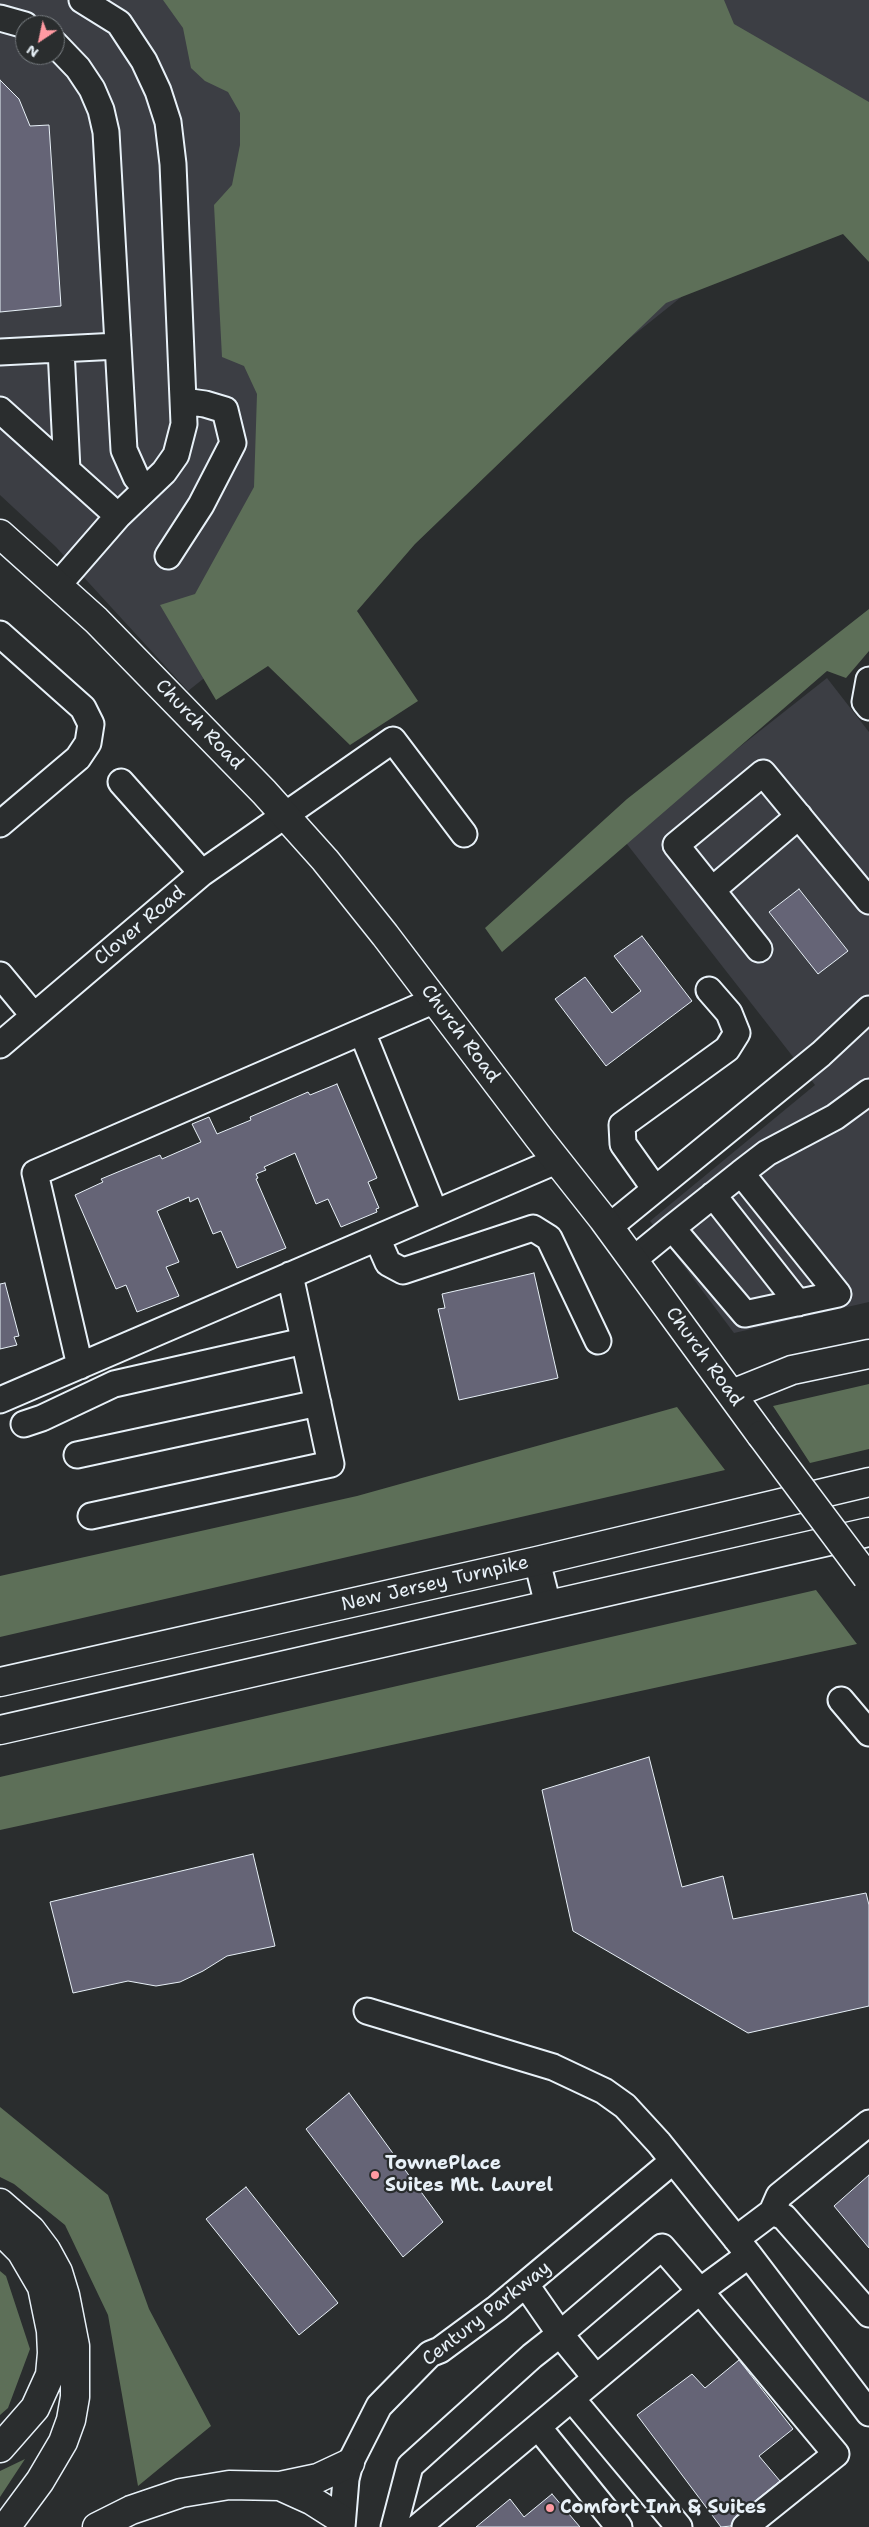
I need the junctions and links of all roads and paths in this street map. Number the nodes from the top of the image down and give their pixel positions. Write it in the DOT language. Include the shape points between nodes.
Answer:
graph roads {
  1 [pos="82,0"];
  2 [pos="0,18"];
  3 [pos="15,22"];
  4 [pos="65,54"];
  5 [pos="118,346"];
  6 [pos="61,349"];
  7 [pos="0,352"];
  8 [pos="184,401"];
  9 [pos="0,410"];
  10 [pos="67,470"];
  11 [pos="146,489"];
  12 [pos="118,516"];
  13 [pos="0,534"];
  14 [pos="168,556"];
  15 [pos="58,584"];
  16 [pos="0,634"];
  17 [pos="869,680"];
  18 [pos="869,707"];
  19 [pos="121,782"];
  20 [pos="285,815"];
  21 [pos="799,816"];
  22 [pos="0,824"];
  23 [pos="464,834"];
  24 [pos="202,872"];
  25 [pos="712,890"];
  26 [pos="869,901"];
  27 [pos="759,949"];
  28 [pos="0,975"];
  29 [pos="708,990"];
  30 [pos="435,1000"];
  31 [pos="869,1009"];
  32 [pos="34,1016"];
  33 [pos="362,1032"];
  34 [pos="0,1045"];
  35 [pos="869,1092"];
  36 [pos="556,1161"];
  37 [pos="741,1173"];
  38 [pos="655,1189"];
  39 [pos="713,1195"];
  40 [pos="436,1213"];
  41 [pos="609,1227"];
  42 [pos="672,1228"];
  43 [pos="377,1238"];
  44 [pos="633,1260"];
  45 [pos="290,1275"];
  46 [pos="798,1303"];
  47 [pos="598,1340"];
  48 [pos="304,1341"];
  49 [pos="869,1354"];
  50 [pos="80,1366"];
  51 [pos="732,1394"];
  52 [pos="0,1400"];
  53 [pos="318,1403"];
  54 [pos="24,1424"];
  55 [pos="77,1455"];
  56 [pos="869,1482"];
  57 [pos="91,1516"];
  58 [pos="869,1532"];
  59 [pos="537,1562"];
  60 [pos="868,1578"];
  61 [pos="548,1605"];
  62 [pos="0,1682"];
  63 [pos="841,1700"];
  64 [pos="0,1730"];
  65 [pos="869,1733"];
  66 [pos="367,2011"];
  67 [pos="869,2123"];
  68 [pos="673,2160"];
  69 [pos="0,2203"];
  70 [pos="772,2212"];
  71 [pos="0,2230"];
  72 [pos="742,2247"];
  73 [pos="526,2284"];
  74 [pos="700,2291"];
  75 [pos="869,2314"];
  76 [pos="560,2334"];
  77 [pos="596,2378"];
  78 [pos="572,2399"];
  79 [pos="869,2413"];
  80 [pos="538,2427"];
  81 [pos="0,2448"];
  82 [pos="350,2463"];
  83 [pos="280,2486"];
  84 [pos="342,2523"];
  85 [pos="6,2527"];
  86 [pos="97,2527"];
  87 [pos="394,2527"];
  88 [pos="418,2527"];
  89 [pos="618,2527"];
  90 [pos="679,2527"];
  91 [pos="745,2527"];
  1 -- 8 [label="street" via="119,23 144,61 168,122 173,164"];
  2 -- 3 [label="street"];
  4 -- 5 [label="street" via="92,89 106,132"];
  5 -- 6 [label="street"];
  5 -- 11 [label="street" via="124,450 136,477"];
  6 -- 7 [label="street"];
  6 -- 10 [label="street"];
  8 -- 11 [label="street" via="184,424 176,455"];
  8 -- 14 [label="street" via="225,410 233,444 201,505"];
  9 -- 10 [label="street"];
  10 -- 12 [label="street"];
  11 -- 12 [label="street"];
  12 -- 15 [label="street"];
  13 -- 15 [label="main road, Church Road"];
  15 -- 20 [label="main road, Church Road" via="167,691"];
  16 -- 22 [label="street" via="83,708 91,724 88,743 78,758"];
  17 -- 18 [label="street" via="865,702"];
  19 -- 24 [label="street"];
  20 -- 23 [label="street, Clover Road" via="393,740"];
  20 -- 24 [label="street, Clover Road"];
  20 -- 30 [label="main road, Church Road" via="355,897"];
  21 -- 25 [label="street"];
  21 -- 25 [label="street" via="763,773 676,846"];
  21 -- 26 [label="street"];
  24 -- 32 [label="street, Clover Road"];
  25 -- 27 [label="street"];
  28 -- 32 [label="street"];
  29 -- 38 [label="street" via="729,1013 737,1033 727,1049 622,1125 623,1144"];
  30 -- 33 [label="street"];
  30 -- 36 [label="main road, Church Road"];
  31 -- 38 [label="street" via="821,1054"];
  32 -- 34 [label="street, Clover Road"];
  33 -- 40 [label="street"];
  33 -- 50 [label="street" via="35,1174"];
  35 -- 37 [label="street" via="834,1117 767,1153"];
  36 -- 40 [label="street"];
  36 -- 41 [label="main road, Church Road"];
  37 -- 39 [label="street"];
  37 -- 46 [label="street" via="838,1294"];
  38 -- 41 [label="street"];
  39 -- 42 [label="street"];
  39 -- 46 [label="street"];
  40 -- 43 [label="street"];
  41 -- 44 [label="main road, Church Road"];
  42 -- 44 [label="street"];
  42 -- 46 [label="street" via="745,1314"];
  43 -- 45 [label="street"];
  43 -- 47 [label="street" via="388,1262 403,1271 533,1228 549,1238"];
  44 -- 51 [label="main road, Church Road"];
  45 -- 48 [label="street"];
  45 -- 50 [label="street"];
  48 -- 53 [label="street"];
  48 -- 54 [label="street" via="114,1384"];
  49 -- 51 [label="main road" via="792,1370"];
  50 -- 52 [label="street"];
  51 -- 60 [label="main road, Church Road, bridge"];
  53 -- 55 [label="street"];
  53 -- 57 [label="street" via="331,1464"];
  56 -- 59 [label="main road, New Jersey Turnpike"];
  58 -- 61 [label="main road"];
  59 -- 61 [label="street"];
  59 -- 62 [label="main road, New Jersey Turnpike"];
  61 -- 64 [label="main road"];
  63 -- 65 [label="street"];
  66 -- 68 [label="street" via="526,2057 580,2078 625,2106"];
  67 -- 70 [label="street" via="779,2196"];
  68 -- 72 [label="street"];
  68 -- 73 [label="street, Century Parkway"];
  69 -- 85 [label="main road" via="31,2230 54,2264 65,2295 76,2346 75,2397 63,2442 40,2481"];
  70 -- 72 [label="street"];
  70 -- 75 [label="street" via="784,2217"];
  71 -- 81 [label="main road" via="21,2251 42,2287 52,2352 50,2375 35,2408"];
  72 -- 74 [label="street"];
  72 -- 79 [label="street"];
  73 -- 76 [label="street"];
  73 -- 82 [label="street, Century Parkway" via="440,2350 430,2354 398,2386 379,2406"];
  74 -- 76 [label="street" via="662,2247"];
  74 -- 77 [label="street"];
  74 -- 91 [label="street" via="836,2454"];
  76 -- 77 [label="street"];
  76 -- 87 [label="street" via="410,2466"];
  77 -- 78 [label="street"];
  78 -- 80 [label="street"];
  78 -- 90 [label="street"];
  80 -- 88 [label="street"];
  80 -- 89 [label="street"];
  82 -- 83 [label="main road" via="318,2478"];
  82 -- 84 [label="street, Century Parkway"];
  83 -- 84 [label="main road" via="311,2500"];
  83 -- 86 [label="main road" via="229,2485 181,2493 130,2510"];
}
